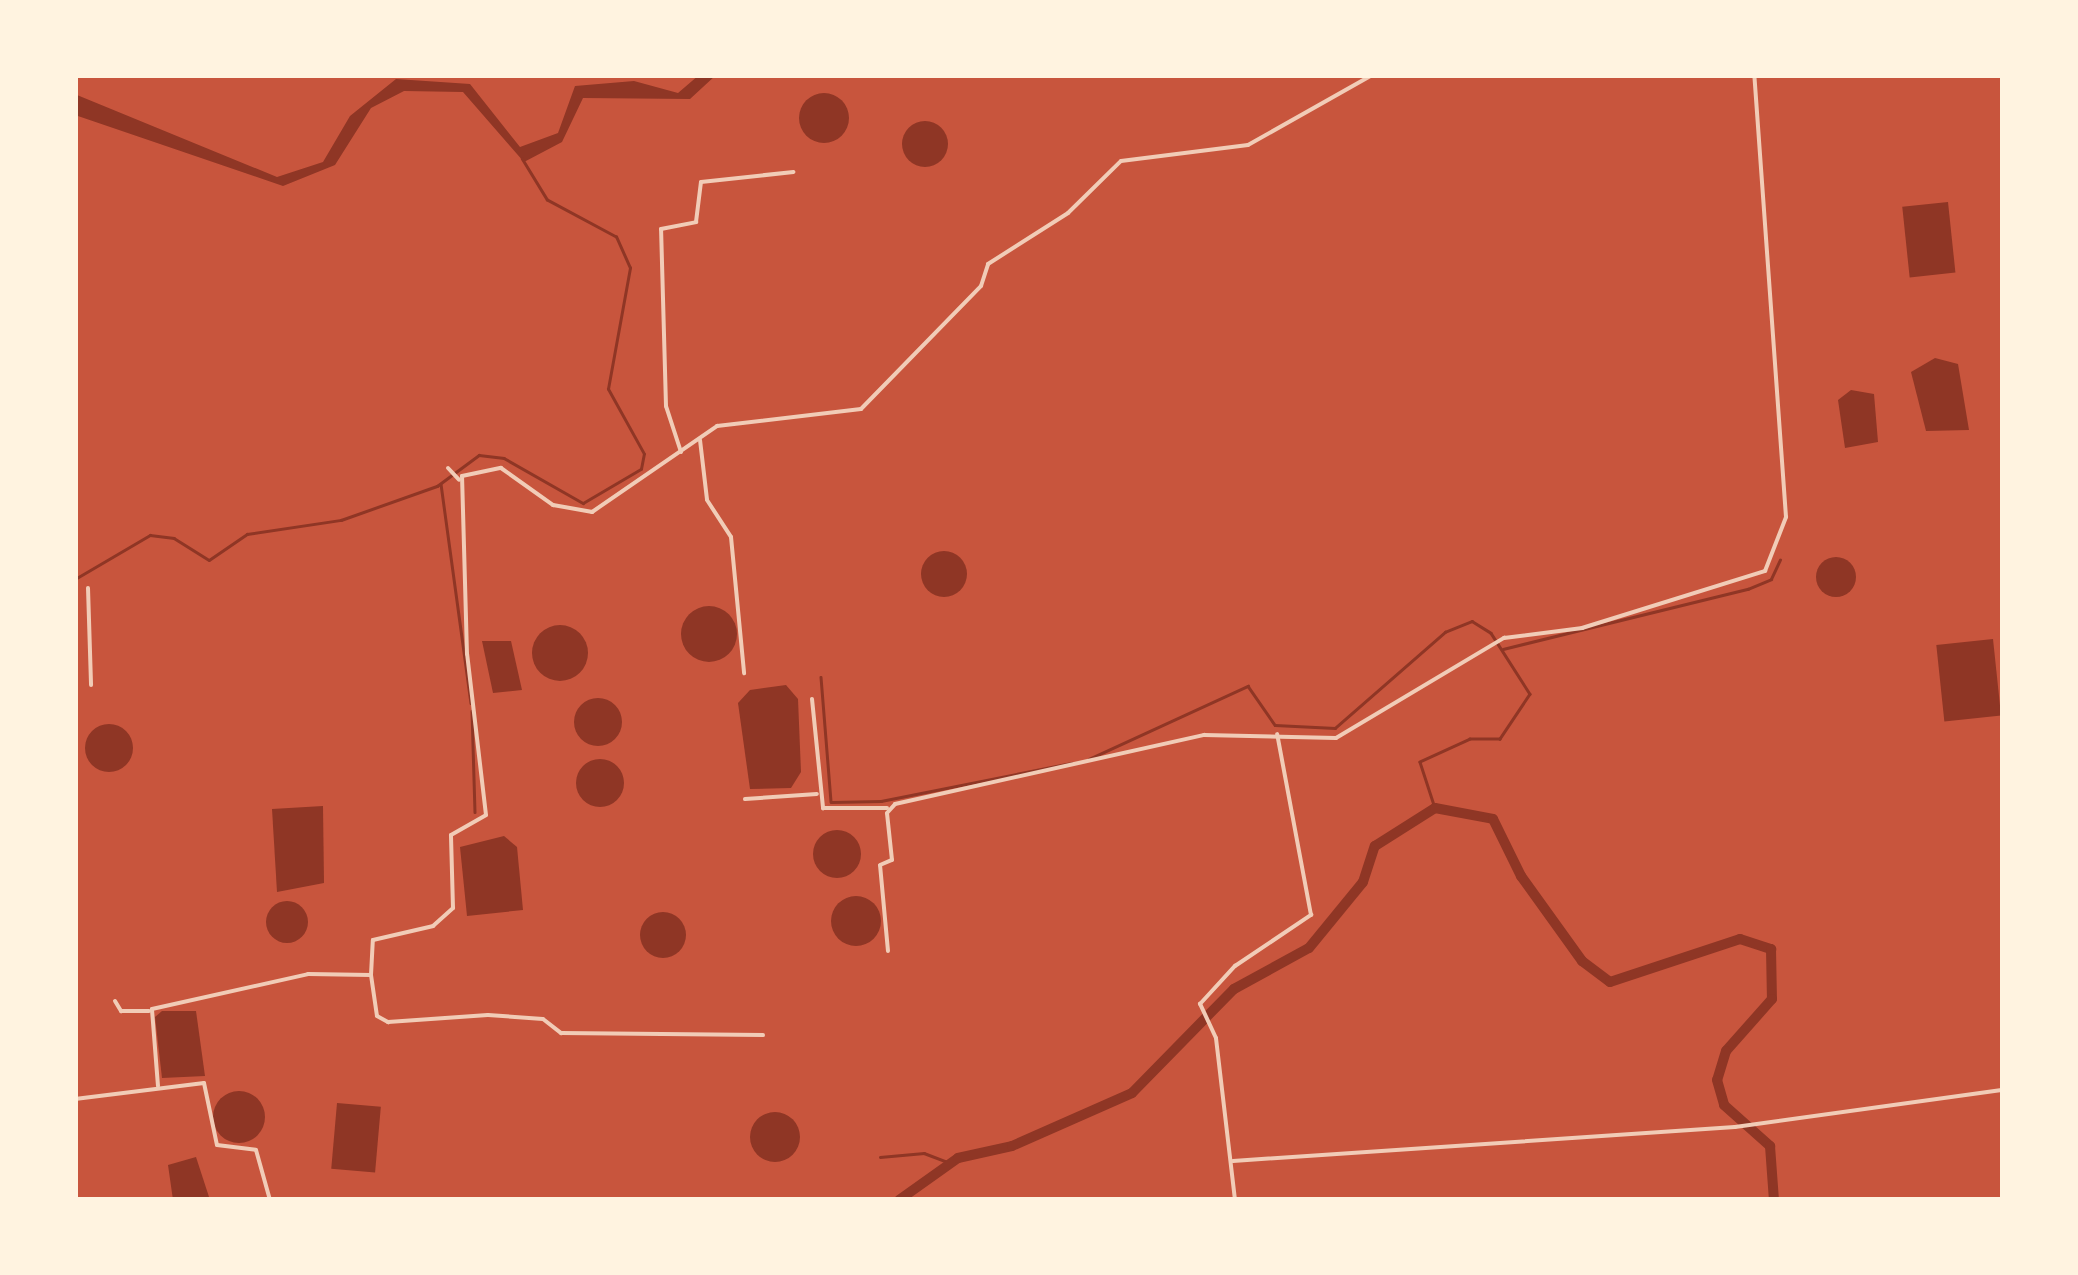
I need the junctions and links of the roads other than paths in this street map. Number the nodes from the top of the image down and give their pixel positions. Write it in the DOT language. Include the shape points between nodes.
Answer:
graph roads {
  1 [pos="1372,75"];
  2 [pos="1754,75"];
  3 [pos="793,172"];
  4 [pos="700,440"];
  5 [pos="681,452"];
  6 [pos="448,468"];
  7 [pos="457,479"];
  8 [pos="88,588"];
  9 [pos="744,672"];
  10 [pos="91,685"];
  11 [pos="812,699"];
  12 [pos="1278,734"];
  13 [pos="817,794"];
  14 [pos="745,800"];
  15 [pos="888,808"];
  16 [pos="888,951"];
  17 [pos="371,976"];
  18 [pos="114,1001"];
  19 [pos="150,1011"];
  20 [pos="763,1036"];
  21 [pos="158,1086"];
  22 [pos="2003,1090"];
  23 [pos="75,1100"];
  24 [pos="1233,1160"];
  25 [pos="270,1200"];
  26 [pos="1234,1200"];
  1 -- 4 [label="street" via="1248,145 1121,160 1068,212 988,264 981,286 928,331 869,404 836,416 734,421"];
  2 -- 12 [label="street" via="1776,296 1784,536 1760,573 1582,628 1502,640 1343,735"];
  3 -- 5 [label="street" via="701,182 696,222 662,229 666,406"];
  4 -- 5 [label="street"];
  4 -- 9 [label="street" via="707,500 731,537"];
  5 -- 7 [label="street" via="584,512 541,499 501,468"];
  6 -- 7 [label="street"];
  7 -- 17 [label="street" via="486,816 451,836 454,908 433,926 373,940"];
  8 -- 10 [label="street"];
  11 -- 13 [label="street"];
  12 -- 15 [label="street" via="1181,740"];
  12 -- 24 [label="street" via="1311,915 1202,996"];
  13 -- 14 [label="street"];
  13 -- 15 [label="street" via="828,811"];
  15 -- 16 [label="street" via="892,860 880,866"];
  17 -- 19 [label="street" via="272,978"];
  17 -- 20 [label="street" via="377,1016 388,1022 488,1015 543,1019 561,1033"];
  18 -- 19 [label="street" via="120,1011"];
  19 -- 21 [label="street"];
  21 -- 23 [label="street"];
  21 -- 25 [label="street" via="208,1086 218,1146 256,1150"];
  22 -- 24 [label="street" via="1735,1127"];
  24 -- 26 [label="street"];
}
